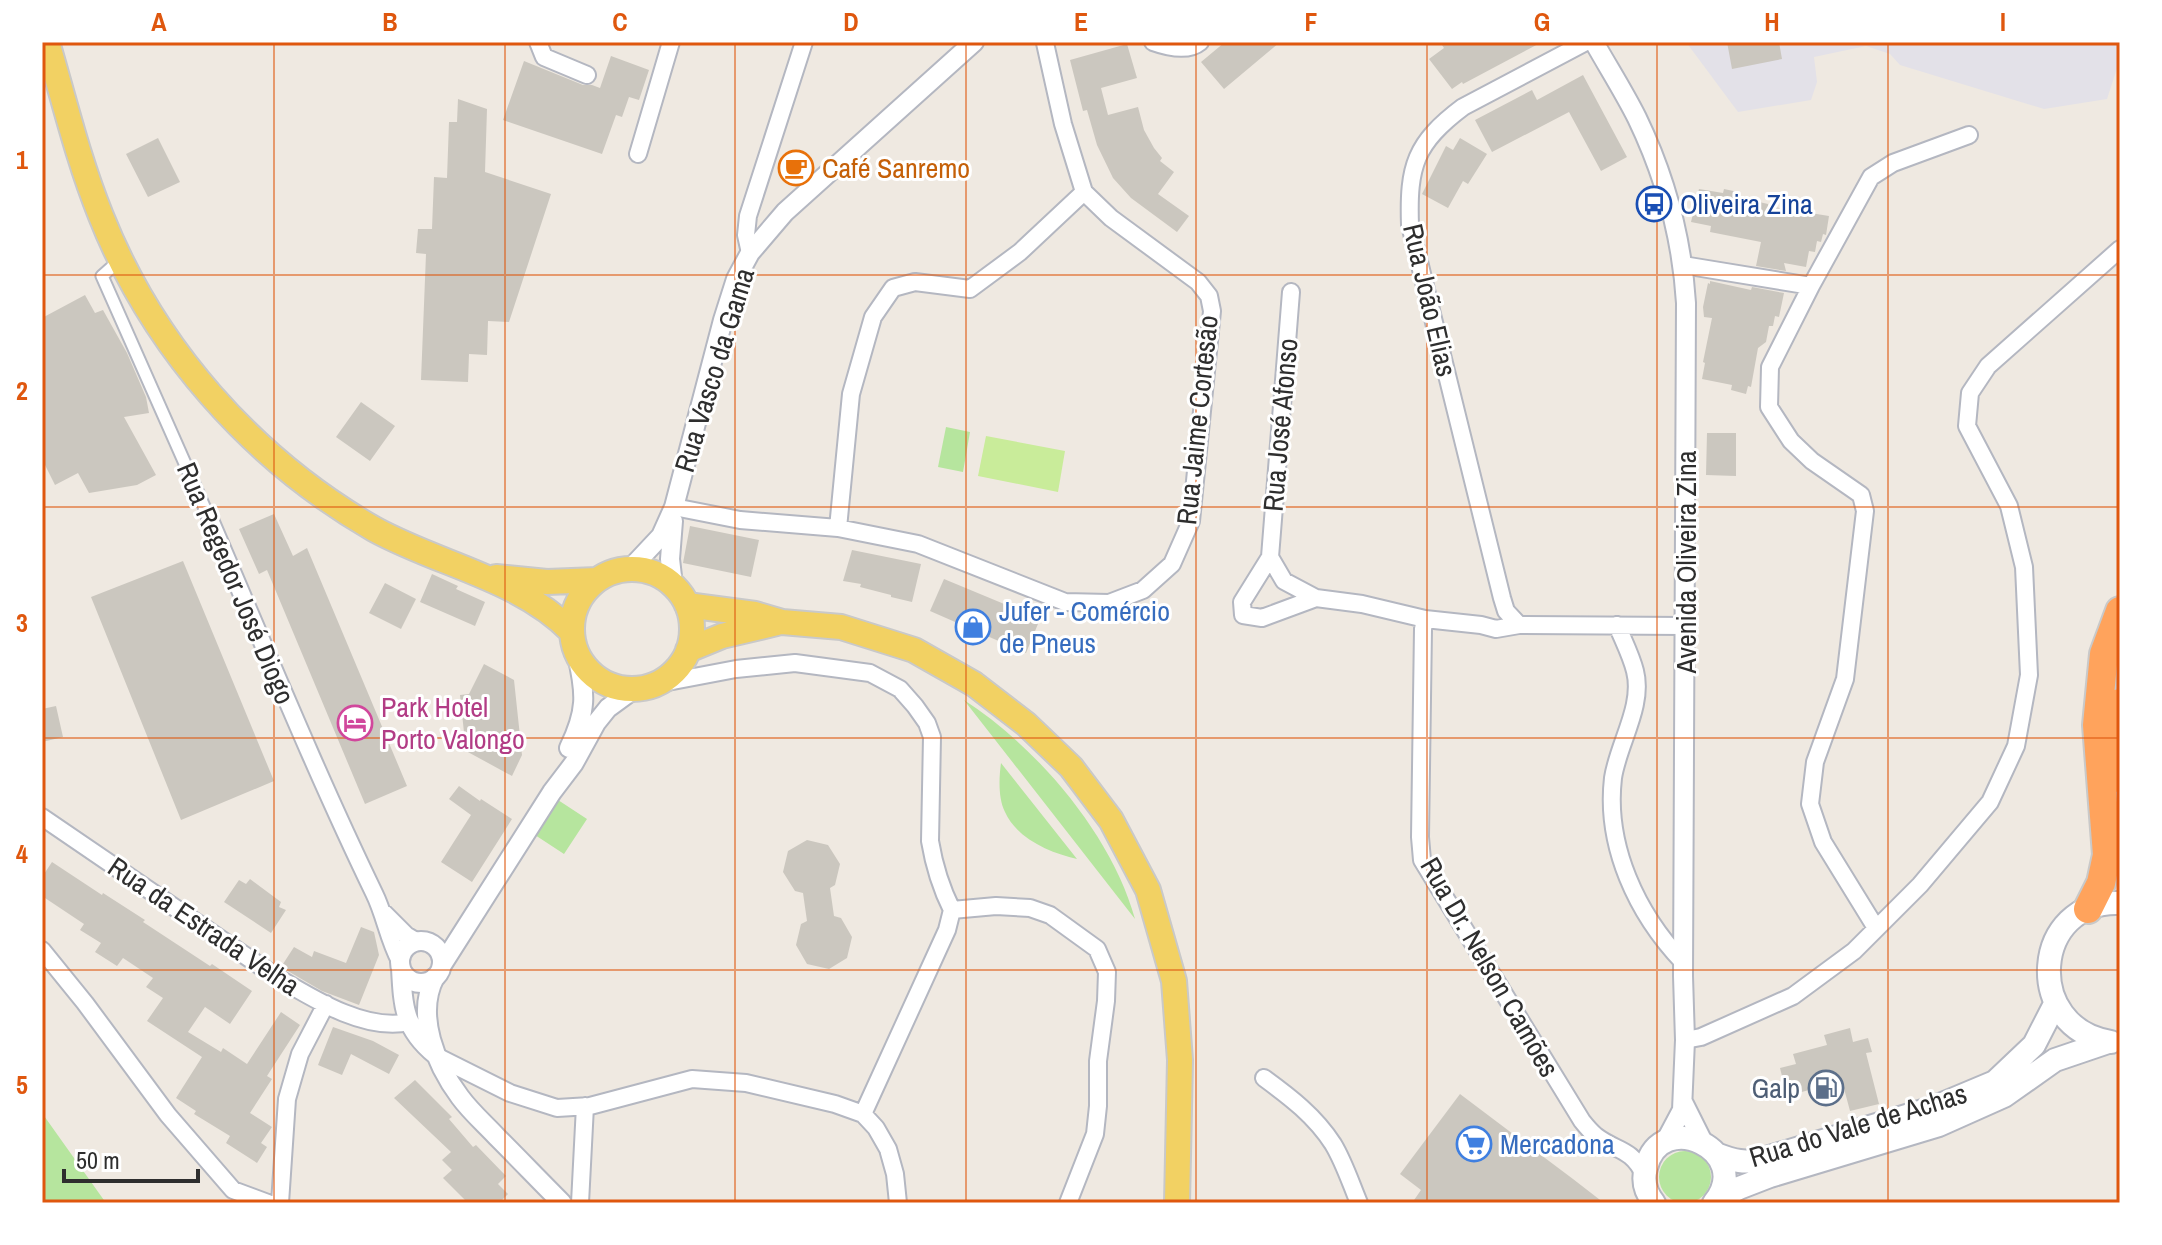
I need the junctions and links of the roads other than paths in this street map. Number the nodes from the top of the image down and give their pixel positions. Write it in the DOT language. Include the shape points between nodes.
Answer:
graph roads {
  1 [pos="47,42"];
  2 [pos="538,42"];
  3 [pos="671,42"];
  4 [pos="804,42"];
  5 [pos="974,42"];
  6 [pos="1044,42"];
  7 [pos="1153,42"];
  8 [pos="1200,42"];
  9 [pos="1586,42"];
  10 [pos="1594,42"];
  11 [pos="587,75"];
  12 [pos="1969,135"];
  13 [pos="638,154"];
  14 [pos="1084,192"];
  15 [pos="2120,249"];
  16 [pos="750,253"];
  17 [pos="120,260"];
  18 [pos="1683,265"];
  19 [pos="1811,286"];
  20 [pos="1291,292"];
  21 [pos="674,507"];
  22 [pos="210,520"];
  23 [pos="838,528"];
  24 [pos="1270,557"];
  25 [pos="630,569"];
  26 [pos="481,575"];
  27 [pos="597,580"];
  28 [pos="680,595"];
  29 [pos="1316,598"];
  30 [pos="1502,598"];
  31 [pos="2120,611"];
  32 [pos="1425,619"];
  33 [pos="782,622"];
  34 [pos="1481,625"];
  35 [pos="1519,625"];
  36 [pos="1617,625"];
  37 [pos="1685,626"];
  38 [pos="575,643"];
  39 [pos="688,650"];
  40 [pos="646,687"];
  41 [pos="2120,703"];
  42 [pos="552,792"];
  43 [pos="2120,799"];
  44 [pos="42,817"];
  45 [pos="2120,903"];
  46 [pos="479,905"];
  47 [pos="2088,909"];
  48 [pos="952,910"];
  49 [pos="383,912"];
  50 [pos="1876,928"];
  51 [pos="422,942"];
  52 [pos="42,950"];
  53 [pos="1683,962"];
  54 [pos="400,965"];
  55 [pos="439,971"];
  56 [pos="403,993"];
  57 [pos="427,999"];
  58 [pos="326,1004"];
  59 [pos="2055,1004"];
  60 [pos="373,1021"];
  61 [pos="406,1029"];
  62 [pos="1685,1040"];
  63 [pos="2114,1043"];
  64 [pos="438,1057"];
  65 [pos="1264,1078"];
  66 [pos="1683,1102"];
  67 [pos="585,1106"];
  68 [pos="1933,1108"];
  69 [pos="863,1114"];
  70 [pos="1914,1133"];
  71 [pos="1615,1146"];
  72 [pos="1660,1146"];
  73 [pos="1804,1147"];
  74 [pos="1710,1148"];
  75 [pos="1832,1159"];
  76 [pos="1644,1174"];
  77 [pos="1716,1201"];
  78 [pos="268,1203"];
  79 [pos="280,1203"];
  80 [pos="562,1203"];
  81 [pos="580,1203"];
  82 [pos="898,1203"];
  83 [pos="1068,1203"];
  84 [pos="1177,1203"];
  85 [pos="1359,1203"];
  86 [pos="1654,1203"];
  1 -- 17 [label="main road" via="86,176"];
  2 -- 11 [label="street" via="544,57"];
  3 -- 13 [label="street"];
  4 -- 16 [label="street" via="748,216"];
  5 -- 16 [label="street, Rua Vasco da Gama" via="785,212"];
  6 -- 14 [label="street"];
  7 -- 8 [label="street" via="1167,47 1194,47"];
  9 -- 30 [label="street, Rua João Elias" via="1463,107 1432,133 1412,171 1410,225"];
  10 -- 18 [label="street, Avenida Oliveira Zina" via="1659,168"];
  12 -- 19 [label="street" via="1893,163 1871,177"];
  14 -- 23 [label="street" via="1020,252 970,289 915,282 893,288 873,317 851,394"];
  14 -- 23 [label="street, Rua Jaime Cortesão" via="1209,296 1212,311 1191,521 1172,564 1143,590 1109,603 1065,602 918,544"];
  15 -- 50 [label="street" via="1988,366 1970,393 1967,426 2009,506 2024,567 2029,675 2016,746 1990,802"];
  16 -- 21 [label="street, Rua Vasco da Gama" via="723,320"];
  17 -- 22 [label="street, Rua Regedor José Diogo" via="102,276"];
  17 -- 26 [label="main road" via="192,373 259,445 353,517"];
  18 -- 19 [label="street"];
  18 -- 37 [label="street, Avenida Oliveira Zina"];
  19 -- 50 [label="street" via="1770,367 1769,407 1791,441 1861,495 1865,511 1845,679 1815,762 1810,804 1823,842"];
  20 -- 24 [label="street, Rua José Afonso"];
  21 -- 23 [label="street, Rua Jaime Cortesão" via="740,520"];
  21 -- 25 [label="street, Rua Vasco da Gama" via="661,536"];
  21 -- 28 [label="street, Rua Vasco da Gama" via="670,559"];
  22 -- 49 [label="street, Rua Regedor José Diogo"];
  24 -- 29 [label="street, Rua José Afonso" via="1284,581"];
  24 -- 29 [label="street, Rua José Afonso" via="1242,602 1243,615 1262,618"];
  25 -- 27 [label="main road"];
  25 -- 28 [label="main road" via="653,573"];
  26 -- 27 [label="main road" via="544,582"];
  26 -- 38 [label="main road" via="556,616"];
  27 -- 38 [label="main road" via="576,608"];
  28 -- 33 [label="main road"];
  28 -- 39 [label="main road" via="692,627"];
  29 -- 32 [label="street, Rua José Afonso"];
  30 -- 34 [label="street" via="1500,608"];
  30 -- 35 [label="street, Rua João Elias"];
  31 -- 47 [label="highway" via="2104,654 2097,725 2107,855"];
  32 -- 34 [label="street, Rua José Afonso"];
  32 -- 71 [label="street, Rua Dr. Nelson Camões" via="1422,860 1582,1121"];
  33 -- 39 [label="main road" via="725,634"];
  33 -- 84 [label="main road" via="841,627 914,650 974,684 1071,767 1111,820 1148,890 1174,981 1180,1060"];
  34 -- 35 [label="street, Rua José Afonso"];
  35 -- 36 [label="street, Rua José Afonso"];
  36 -- 37 [label="street, Rua José Afonso"];
  36 -- 53 [label="street" via="1636,672 1636,699 1613,777 1620,857 1633,891"];
  37 -- 53 [label="street, Avenida Oliveira Zina"];
  38 -- 40 [label="main road" via="583,665 600,680 622,689"];
  38 -- 42 [label="street" via="584,684 582,722"];
  39 -- 40 [label="main road" via="676,670"];
  40 -- 42 [label="street" via="608,708"];
  40 -- 48 [label="street" via="795,663 870,673 900,689 932,737 930,841"];
  41 -- 43 [label="highway"];
  42 -- 46 [label="street"];
  44 -- 58 [label="street, Rua da Estrada Velha" via="275,976"];
  45 -- 47 [label="main road"];
  46 -- 51 [label="street" via="444,936"];
  46 -- 55 [label="street"];
  47 -- 59 [label="main road" via="2065,926 2052,949 2048,977"];
  48 -- 69 [label="street"];
  48 -- 83 [label="street" via="996,906 1050,915 1097,949 1107,972 1095,1134"];
  49 -- 51 [label="street, Rua Regedor José Diogo" via="406,935"];
  49 -- 54 [label="street, Rua Regedor José Diogo"];
  50 -- 62 [label="street" via="1793,996"];
  51 -- 54 [label="street" via="404,948"];
  51 -- 55 [label="street" via="439,951"];
  52 -- 78 [label="street" via="168,1115 233,1190"];
  53 -- 62 [label="street, Avenida Oliveira Zina"];
  54 -- 55 [label="street" via="416,982 430,981"];
  54 -- 56 [label="street"];
  55 -- 57 [label="street"];
  56 -- 60 [label="street" via="395,1010"];
  56 -- 61 [label="street"];
  57 -- 61 [label="street"];
  57 -- 64 [label="street"];
  58 -- 60 [label="street, Rua da Estrada Velha"];
  58 -- 79 [label="street" via="300,1054 287,1099"];
  59 -- 63 [label="main road" via="2072,1026"];
  59 -- 68 [label="main road, Rua do Vale de Achas" via="2034,1045 1995,1082"];
  60 -- 61 [label="street, Rua da Estrada Velha"];
  61 -- 64 [label="street"];
  62 -- 66 [label="street, Avenida Oliveira Zina"];
  63 -- 70 [label="main road, Rua do Vale de Achas" via="2055,1060 2004,1096"];
  64 -- 67 [label="street" via="510,1093 557,1108"];
  64 -- 80 [label="street" via="460,1097"];
  65 -- 85 [label="street" via="1321,1128"];
  66 -- 72 [label="street, Avenida Oliveira Zina"];
  66 -- 74 [label="street, Avenida Oliveira Zina"];
  67 -- 69 [label="street" via="692,1079 746,1083"];
  67 -- 81 [label="street"];
  68 -- 70 [label="main road"];
  68 -- 73 [label="main road, Rua do Vale de Achas"];
  69 -- 82 [label="street" via="888,1149"];
  70 -- 75 [label="main road, Rua do Vale de Achas"];
  71 -- 72 [label="street" via="1640,1152"];
  71 -- 76 [label="street, Rua Dr. Nelson Camões" via="1627,1152"];
  72 -- 74 [label="main road" via="1677,1137"];
  72 -- 76 [label="main road, Avenida Oliveira Zina"];
  73 -- 74 [label="main road, Rua do Vale de Achas" via="1748,1163"];
  73 -- 75 [label="main road"];
  74 -- 77 [label="main road, Avenida Oliveira Zina" via="1724,1174"];
  75 -- 77 [label="main road, Rua do Vale de Achas" via="1751,1182"];
  76 -- 86 [label="main road"];
}
